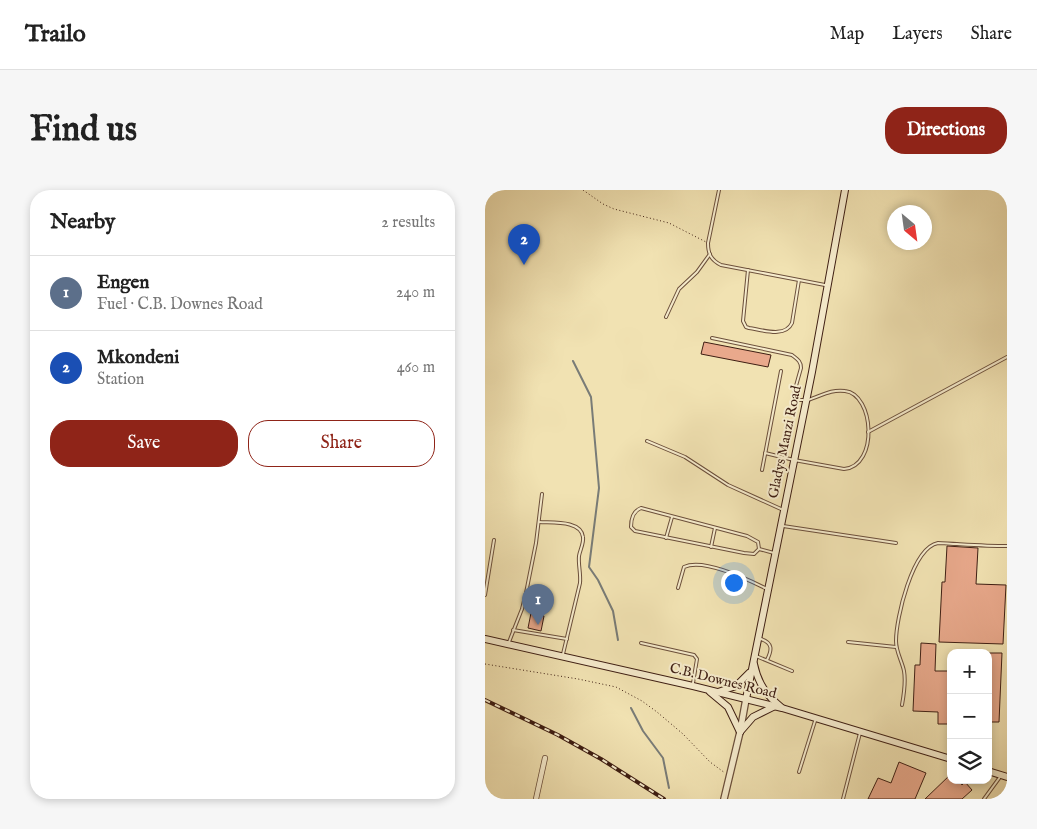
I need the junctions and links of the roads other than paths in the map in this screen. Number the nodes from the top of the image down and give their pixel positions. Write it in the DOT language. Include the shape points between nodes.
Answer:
graph roads {
  1 [pos="719,190"];
  2 [pos="845,190"];
  3 [pos="709,254"];
  4 [pos="748,270"];
  5 [pos="799,280"];
  6 [pos="827,286"];
  7 [pos="666,317"];
  8 [pos="712,338"];
  9 [pos="1007,357"];
  10 [pos="781,371"];
  11 [pos="806,401"];
  12 [pos="868,432"];
  13 [pos="647,441"];
  14 [pos="765,453"];
  15 [pos="794,460"];
  16 [pos="762,470"];
  17 [pos="542,494"];
  18 [pos="783,510"];
  19 [pos="672,517"];
  20 [pos="539,522"];
  21 [pos="780,526"];
  22 [pos="715,528"];
  23 [pos="666,538"];
  24 [pos="494,540"];
  25 [pos="896,543"];
  26 [pos="1007,546"];
  27 [pos="711,547"];
  28 [pos="759,549"];
  29 [pos="775,554"];
  30 [pos="678,588"];
  31 [pos="767,589"];
  32 [pos="485,595"];
  33 [pos="513,630"];
  34 [pos="757,638"];
  35 [pos="485,639"];
  36 [pos="567,639"];
  37 [pos="848,642"];
  38 [pos="641,643"];
  39 [pos="508,644"];
  40 [pos="896,647"];
  41 [pos="562,656"];
  42 [pos="753,658"];
  43 [pos="767,660"];
  44 [pos="751,670"];
  45 [pos="792,671"];
  46 [pos="693,686"];
  47 [pos="707,690"];
  48 [pos="717,692"];
  49 [pos="746,699"];
  50 [pos="902,705"];
  51 [pos="779,707"];
  52 [pos="816,718"];
  53 [pos="860,731"];
  54 [pos="740,732"];
  55 [pos="545,758"];
  56 [pos="947,758"];
  57 [pos="799,772"];
  58 [pos="992,772"];
  59 [pos="1004,776"];
  60 [pos="536,799"];
  61 [pos="724,799"];
  62 [pos="843,799"];
  63 [pos="984,799"];
  1 -- 3 [label="lane" via="708,244"];
  2 -- 6 [label="main road, Gladys Manzi Road"];
  3 -- 4 [label="lane" via="714,262 721,265"];
  3 -- 7 [label="lane" via="697,272 679,289"];
  4 -- 5 [label="lane"];
  4 -- 5 [label="lane" via="743,317 749,328 782,332 790,328"];
  5 -- 6 [label="lane"];
  6 -- 11 [label="main road, Gladys Manzi Road"];
  8 -- 11 [label="lane" via="792,355 801,368 795,396"];
  9 -- 12 [label="lane"];
  10 -- 14 [label="lane"];
  11 -- 12 [label="lane" via="830,392 850,392 863,407"];
  11 -- 15 [label="main road, Gladys Manzi Road"];
  12 -- 15 [label="lane" via="863,457 849,469"];
  13 -- 18 [label="lane" via="685,457 728,485"];
  14 -- 15 [label="lane"];
  14 -- 16 [label="lane"];
  15 -- 18 [label="main road, Gladys Manzi Road"];
  17 -- 20 [label="lane"];
  18 -- 21 [label="main road, Gladys Manzi Road"];
  19 -- 22 [label="lane"];
  19 -- 23 [label="lane"];
  19 -- 23 [label="lane" via="641,508 632,518 631,527 635,531"];
  20 -- 33 [label="lane" via="522,609"];
  20 -- 36 [label="lane" via="574,524 584,538 579,558 580,583"];
  21 -- 25 [label="lane"];
  21 -- 29 [label="main road, Gladys Manzi Road"];
  22 -- 27 [label="lane"];
  22 -- 28 [label="lane" via="755,539"];
  23 -- 27 [label="lane"];
  24 -- 32 [label="lane"];
  26 -- 40 [label="lane" via="937,543 927,549 914,570 904,598"];
  27 -- 28 [label="lane" via="751,554"];
  28 -- 29 [label="lane"];
  29 -- 31 [label="main road, Gladys Manzi Road"];
  30 -- 31 [label="lane" via="684,568 690,564 720,570"];
  31 -- 34 [label="main road, Gladys Manzi Road"];
  33 -- 36 [label="lane"];
  33 -- 39 [label="lane"];
  34 -- 42 [label="main road, Gladys Manzi Road"];
  34 -- 43 [label="lane" via="771,646"];
  35 -- 39 [label="main road, C.B. Downes Road"];
  36 -- 41 [label="lane"];
  37 -- 40 [label="lane"];
  38 -- 46 [label="lane" via="694,655 697,659"];
  39 -- 41 [label="main road, C.B. Downes Road"];
  40 -- 50 [label="lane" via="904,671"];
  41 -- 46 [label="main road, C.B. Downes Road"];
  42 -- 43 [label="lane"];
  42 -- 44 [label="main road, Gladys Manzi Road"];
  42 -- 51 [label="main road" via="763,688"];
  43 -- 45 [label="lane"];
  44 -- 48 [label="main road" via="736,686"];
  44 -- 49 [label="main road, Gladys Manzi Road"];
  46 -- 47 [label="main road, C.B. Downes Road"];
  47 -- 48 [label="main road, C.B. Downes Road"];
  47 -- 54 [label="main road" via="728,707"];
  48 -- 49 [label="main road, C.B. Downes Road"];
  49 -- 51 [label="main road, C.B. Downes Road"];
  49 -- 54 [label="street"];
  51 -- 52 [label="main road, C.B. Downes Road"];
  51 -- 54 [label="main road" via="753,717"];
  52 -- 53 [label="main road, C.B. Downes Road"];
  52 -- 57 [label="lane"];
  53 -- 56 [label="main road, C.B. Downes Road"];
  53 -- 62 [label="lane"];
  54 -- 61 [label="street"];
  55 -- 60 [label="street"];
  58 -- 59 [label="main road"];
  59 -- 63 [label="lane"];
}
